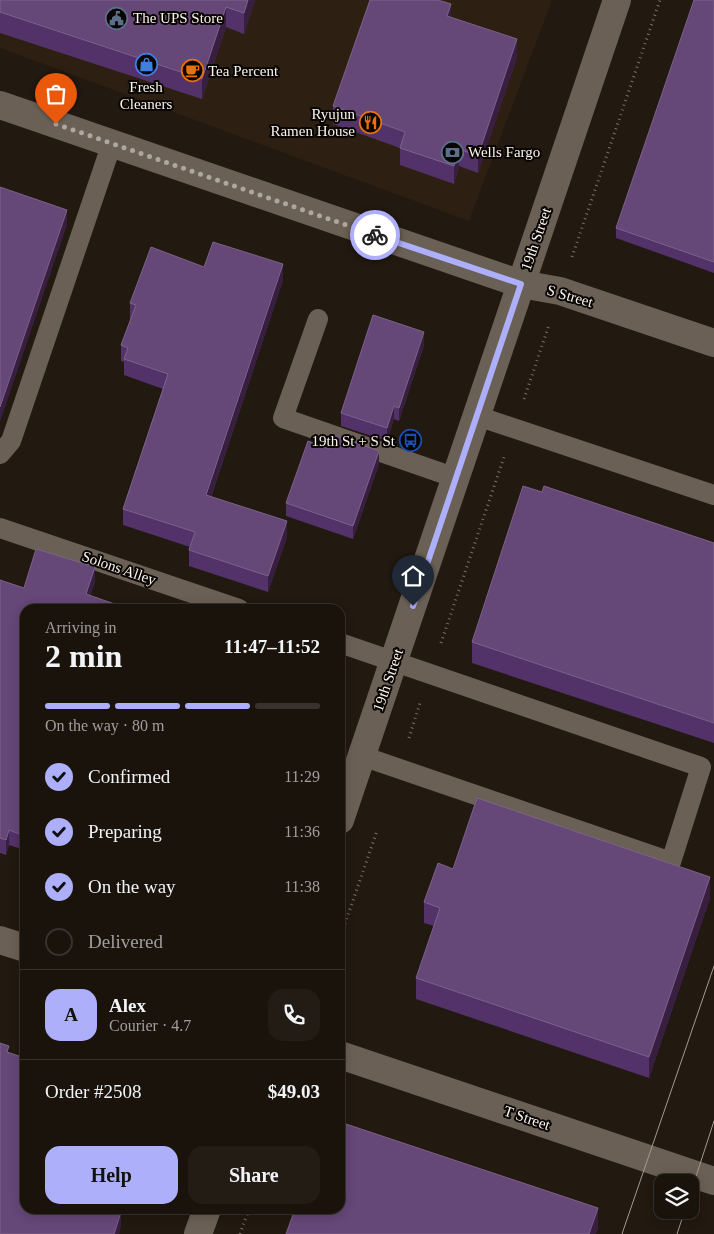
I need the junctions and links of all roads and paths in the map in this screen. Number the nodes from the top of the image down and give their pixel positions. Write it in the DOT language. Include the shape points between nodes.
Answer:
graph roads {
  1 [pos="617,0"];
  2 [pos="660,0"];
  3 [pos="0,105"];
  4 [pos="112,143"];
  5 [pos="521,284"];
  6 [pos="560,291"];
  7 [pos="318,319"];
  8 [pos="714,343"];
  9 [pos="477,416"];
  10 [pos="514,429"];
  11 [pos="0,454"];
  12 [pos="456,478"];
  13 [pos="714,495"];
  14 [pos="0,528"];
  15 [pos="224,604"];
  16 [pos="345,645"];
  17 [pos="395,661"];
  18 [pos="430,674"];
  19 [pos="362,756"];
  20 [pos="398,769"];
  21 [pos="345,805"];
  22 [pos="379,825"];
  23 [pos="345,924"];
  24 [pos="0,940"];
  25 [pos="20,946"];
  26 [pos="345,1057"];
  27 [pos="714,1182"];
  28 [pos="205,1214"];
  29 [pos="246,1214"];
  30 [pos="198,1234"];
  31 [pos="240,1234"];
  1 -- 5 [label="street, 19th Street"];
  2 -- 6 [label="path"];
  3 -- 4 [label="street, S Street"];
  4 -- 5 [label="street, S Street"];
  4 -- 11 [label="lane" via="11,441"];
  5 -- 6 [label="street, S Street"];
  5 -- 9 [label="street, 19th Street"];
  6 -- 8 [label="street, S Street"];
  6 -- 10 [label="path"];
  7 -- 12 [label="lane" via="283,418"];
  9 -- 10 [label="lane"];
  9 -- 12 [label="street, 19th Street"];
  10 -- 13 [label="lane"];
  10 -- 18 [label="path"];
  12 -- 17 [label="street, 19th Street"];
  14 -- 15 [label="lane, Solons Alley"];
  16 -- 17 [label="lane"];
  17 -- 18 [label="lane"];
  17 -- 19 [label="street, 19th Street"];
  18 -- 20 [label="path"];
  18 -- 20 [label="lane" via="701,767 671,862"];
  19 -- 20 [label="lane"];
  19 -- 21 [label="street, 19th Street"];
  22 -- 23 [label="path"];
  24 -- 25 [label="street"];
  26 -- 27 [label="street, T Street"];
  28 -- 30 [label="street"];
  29 -- 31 [label="path"];
}
